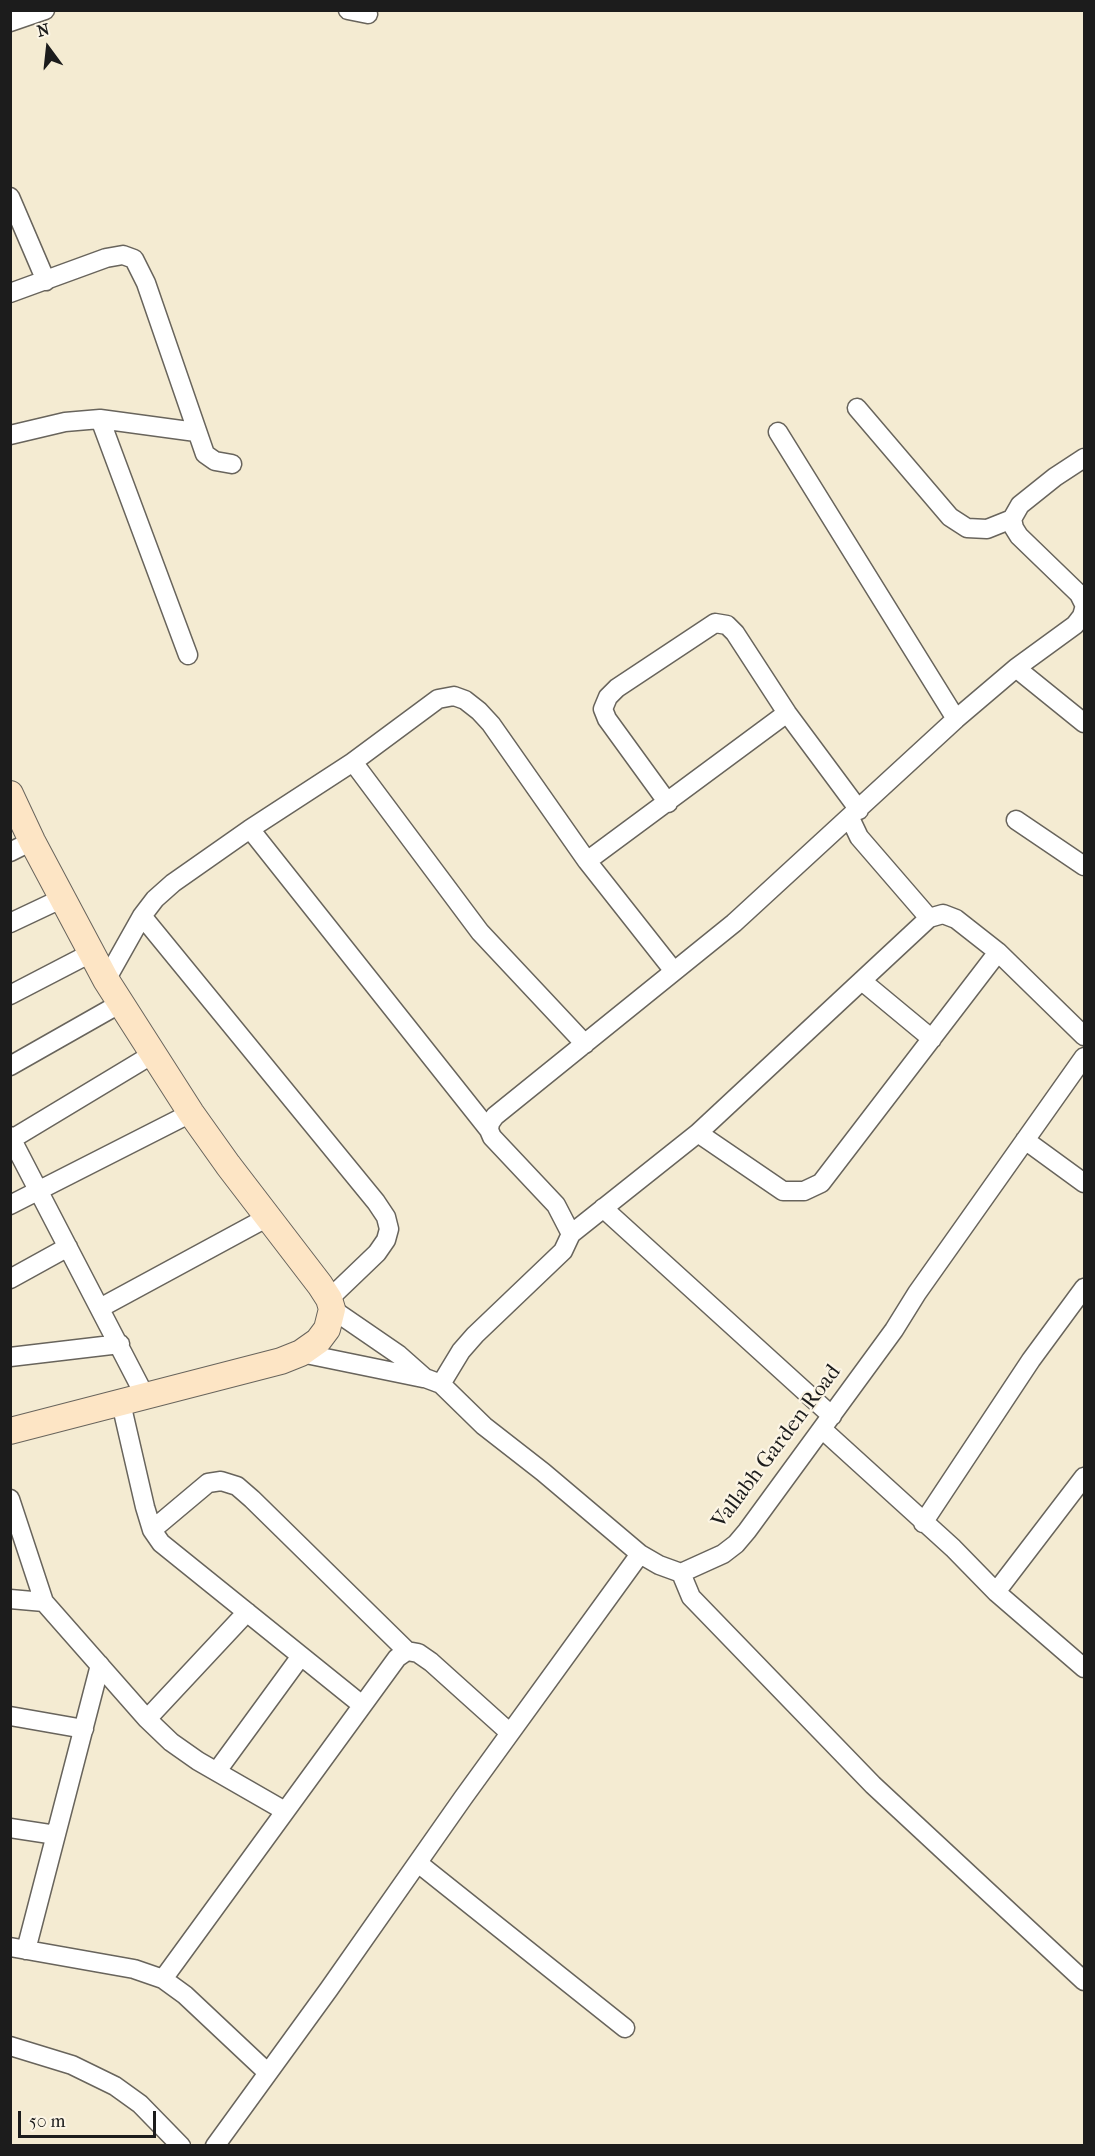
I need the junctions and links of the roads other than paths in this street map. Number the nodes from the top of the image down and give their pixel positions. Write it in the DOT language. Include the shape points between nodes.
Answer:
graph roads {
  1 [pos="45,10"];
  2 [pos="348,10"];
  3 [pos="368,14"];
  4 [pos="10,22"];
  5 [pos="10,197"];
  6 [pos="46,281"];
  7 [pos="10,293"];
  8 [pos="857,408"];
  9 [pos="100,419"];
  10 [pos="196,432"];
  11 [pos="778,432"];
  12 [pos="10,435"];
  13 [pos="1084,458"];
  14 [pos="232,464"];
  15 [pos="1012,519"];
  16 [pos="1084,604"];
  17 [pos="1080,617"];
  18 [pos="188,655"];
  19 [pos="1016,668"];
  20 [pos="788,713"];
  21 [pos="956,719"];
  22 [pos="1084,723"];
  23 [pos="352,762"];
  24 [pos="10,794"];
  25 [pos="668,803"];
  26 [pos="855,814"];
  27 [pos="1016,820"];
  28 [pos="250,829"];
  29 [pos="21,846"];
  30 [pos="587,861"];
  31 [pos="1084,866"];
  32 [pos="63,898"];
  33 [pos="142,916"];
  34 [pos="929,918"];
  35 [pos="10,923"];
  36 [pos="998,952"];
  37 [pos="91,953"];
  38 [pos="673,970"];
  39 [pos="106,980"];
  40 [pos="862,981"];
  41 [pos="10,995"];
  42 [pos="121,1003"];
  43 [pos="1084,1036"];
  44 [pos="932,1039"];
  45 [pos="585,1044"];
  46 [pos="153,1054"];
  47 [pos="1084,1057"];
  48 [pos="10,1066"];
  49 [pos="191,1113"];
  50 [pos="489,1130"];
  51 [pos="698,1133"];
  52 [pos="11,1138"];
  53 [pos="1025,1140"];
  54 [pos="1084,1183"];
  55 [pos="38,1191"];
  56 [pos="10,1205"];
  57 [pos="603,1208"];
  58 [pos="268,1216"];
  59 [pos="571,1234"];
  60 [pos="68,1247"];
  61 [pos="10,1279"];
  62 [pos="1084,1288"];
  63 [pos="330,1304"];
  64 [pos="100,1308"];
  65 [pos="120,1344"];
  66 [pos="301,1353"];
  67 [pos="10,1357"];
  68 [pos="433,1381"];
  69 [pos="133,1399"];
  70 [pos="827,1423"];
  71 [pos="10,1431"];
  72 [pos="1084,1477"];
  73 [pos="10,1500"];
  74 [pos="1078,1502"];
  75 [pos="923,1523"];
  76 [pos="152,1530"];
  77 [pos="640,1554"];
  78 [pos="681,1573"];
  79 [pos="996,1592"];
  80 [pos="10,1599"];
  81 [pos="44,1602"];
  82 [pos="247,1612"];
  83 [pos="407,1651"];
  84 [pos="301,1656"];
  85 [pos="100,1665"];
  86 [pos="1084,1668"];
  87 [pos="362,1705"];
  88 [pos="10,1716"];
  89 [pos="147,1719"];
  90 [pos="84,1729"];
  91 [pos="510,1733"];
  92 [pos="218,1772"];
  93 [pos="285,1811"];
  94 [pos="10,1828"];
  95 [pos="56,1835"];
  96 [pos="418,1863"];
  97 [pos="18,1948"];
  98 [pos="163,1979"];
  99 [pos="1084,1980"];
  100 [pos="625,2028"];
  101 [pos="10,2046"];
  102 [pos="268,2073"];
  103 [pos="181,2145"];
  104 [pos="215,2145"];
  1 -- 4 [label="street"];
  2 -- 3 [label="street"];
  5 -- 6 [label="street"];
  6 -- 7 [label="street"];
  6 -- 10 [label="street" via="106,258 123,255 134,259 146,283"];
  8 -- 15 [label="street" via="950,517 968,528 987,529"];
  9 -- 10 [label="street"];
  9 -- 12 [label="street" via="65,422"];
  9 -- 18 [label="street"];
  10 -- 14 [label="street" via="209,459"];
  11 -- 21 [label="street"];
  13 -- 15 [label="street" via="1020,505"];
  15 -- 16 [label="street" via="1019,536 1079,594"];
  17 -- 19 [label="street"];
  19 -- 21 [label="street"];
  19 -- 22 [label="street"];
  20 -- 25 [label="street"];
  20 -- 25 [label="street" via="735,633 727,625 715,623 617,688 603,709 606,719"];
  20 -- 26 [label="street"];
  21 -- 26 [label="street"];
  23 -- 28 [label="street"];
  23 -- 30 [label="street" via="438,699 460,698 491,724"];
  23 -- 45 [label="street" via="480,932"];
  24 -- 29 [label="street"];
  25 -- 30 [label="street"];
  26 -- 34 [label="street" via="860,837"];
  26 -- 38 [label="street" via="734,923"];
  27 -- 31 [label="street"];
  28 -- 33 [label="street" via="173,883"];
  28 -- 50 [label="street"];
  29 -- 32 [label="street"];
  30 -- 38 [label="street"];
  32 -- 35 [label="street"];
  32 -- 37 [label="street"];
  33 -- 39 [label="street"];
  33 -- 63 [label="street" via="386,1217 386,1240"];
  34 -- 36 [label="street" via="943,914 956,919"];
  34 -- 40 [label="street"];
  36 -- 43 [label="street"];
  36 -- 44 [label="street"];
  37 -- 39 [label="street"];
  37 -- 41 [label="street"];
  38 -- 45 [label="street"];
  39 -- 42 [label="street"];
  40 -- 44 [label="street"];
  40 -- 51 [label="street"];
  42 -- 46 [label="street"];
  42 -- 48 [label="street"];
  44 -- 51 [label="street" via="821,1183 804,1191 783,1191"];
  45 -- 50 [label="street" via="495,1116"];
  46 -- 49 [label="street"];
  46 -- 52 [label="street"];
  47 -- 53 [label="street, Vallabh Garden Road"];
  49 -- 55 [label="street"];
  49 -- 58 [label="street"];
  50 -- 59 [label="street" via="498,1146 556,1205"];
  51 -- 57 [label="street"];
  52 -- 55 [label="street"];
  53 -- 54 [label="street"];
  53 -- 70 [label="street, Vallabh Garden Road"];
  55 -- 56 [label="street"];
  55 -- 60 [label="street"];
  57 -- 59 [label="street"];
  57 -- 70 [label="street"];
  58 -- 63 [label="street"];
  58 -- 64 [label="street"];
  59 -- 68 [label="street" via="563,1251"];
  60 -- 61 [label="street"];
  60 -- 64 [label="street"];
  62 -- 75 [label="street" via="1031,1360"];
  63 -- 66 [label="street" via="327,1329"];
  63 -- 68 [label="street"];
  64 -- 65 [label="street"];
  65 -- 67 [label="street"];
  65 -- 69 [label="street"];
  66 -- 68 [label="street"];
  66 -- 69 [label="street"];
  68 -- 77 [label="street"];
  69 -- 71 [label="street"];
  69 -- 76 [label="street" via="145,1507"];
  70 -- 75 [label="street"];
  70 -- 78 [label="street, Vallabh Garden Road" via="736,1544"];
  72 -- 74 [label="street"];
  73 -- 81 [label="street"];
  74 -- 79 [label="street"];
  75 -- 79 [label="street"];
  76 -- 82 [label="street" via="161,1543"];
  76 -- 83 [label="street" via="208,1483 221,1481 237,1486"];
  77 -- 78 [label="street"];
  77 -- 91 [label="street"];
  78 -- 99 [label="street" via="691,1597 873,1785"];
  79 -- 86 [label="street"];
  80 -- 81 [label="street"];
  81 -- 85 [label="street"];
  82 -- 84 [label="street"];
  82 -- 89 [label="street"];
  83 -- 87 [label="street" via="397,1658"];
  83 -- 91 [label="street" via="431,1662"];
  84 -- 87 [label="street"];
  84 -- 92 [label="street"];
  85 -- 89 [label="street"];
  85 -- 90 [label="street"];
  87 -- 93 [label="street"];
  88 -- 90 [label="street"];
  89 -- 92 [label="street" via="171,1742"];
  90 -- 95 [label="street"];
  91 -- 96 [label="street"];
  92 -- 93 [label="street"];
  93 -- 98 [label="street"];
  94 -- 95 [label="street"];
  95 -- 97 [label="street"];
  96 -- 100 [label="street"];
  96 -- 102 [label="street"];
  97 -- 98 [label="street" via="134,1969"];
  98 -- 102 [label="street"];
  101 -- 103 [label="street" via="72,2065 115,2086 140,2104"];
  102 -- 104 [label="street"];
}
